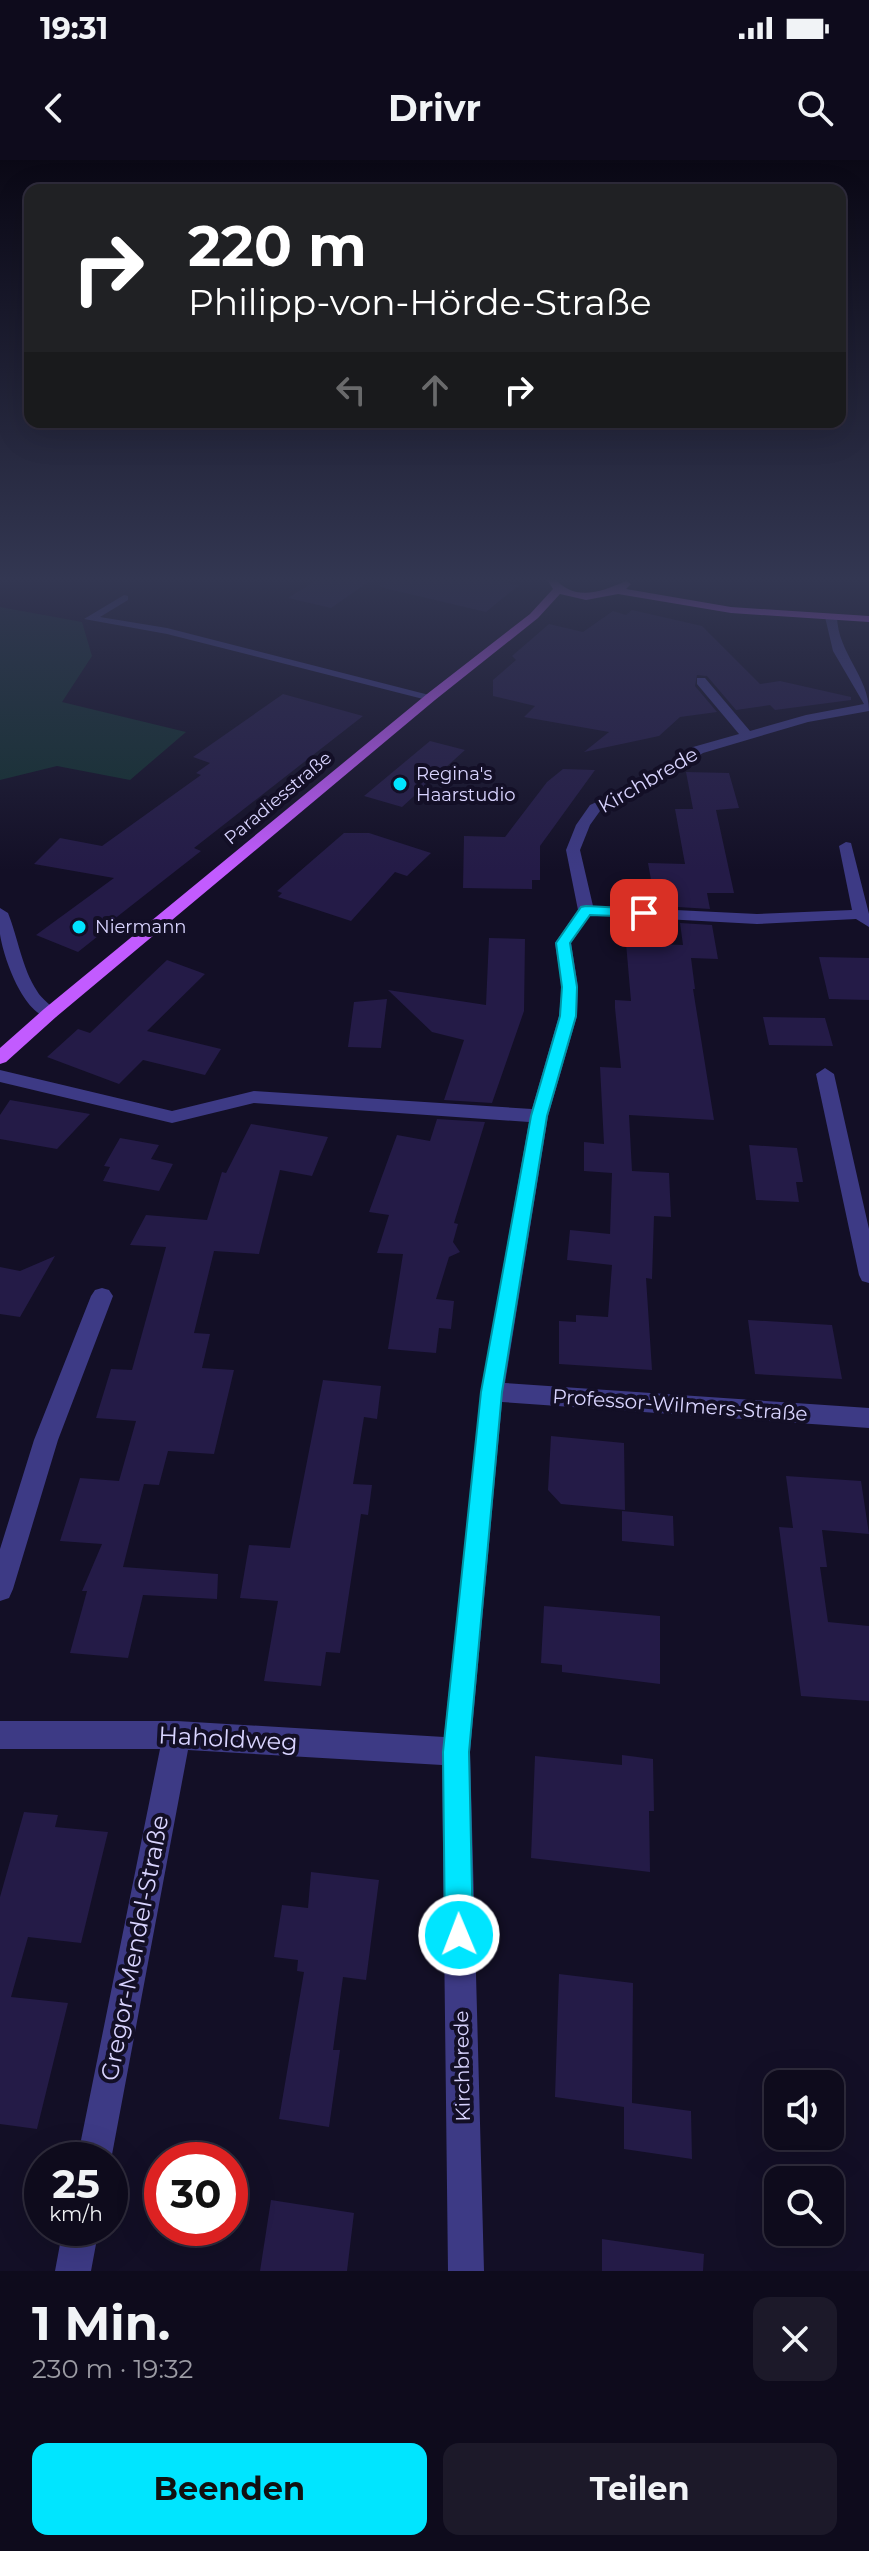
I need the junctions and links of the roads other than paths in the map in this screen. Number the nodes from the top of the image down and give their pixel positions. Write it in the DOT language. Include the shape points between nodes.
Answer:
graph roads {
  1 [pos="341,675"];
  2 [pos="460,675"];
  3 [pos="853,675"];
  4 [pos="701,681"];
  5 [pos="431,697"];
  6 [pos="869,705"];
  7 [pos="747,735"];
  8 [pos="846,846"];
  9 [pos="586,910"];
  10 [pos="0,913"];
  11 [pos="864,918"];
  12 [pos="50,1013"];
  13 [pos="0,1058"];
  14 [pos="825,1074"];
  15 [pos="0,1076"];
  16 [pos="539,1116"];
  17 [pos="869,1275"];
  18 [pos="102,1296"];
  19 [pos="492,1392"];
  20 [pos="869,1418"];
  21 [pos="0,1589"];
  22 [pos="0,1735"];
  23 [pos="177,1735"];
  24 [pos="456,1752"];
  25 [pos="98,2142"];
  26 [pos="78,2246"];
  27 [pos="73,2271"];
  28 [pos="466,2271"];
  1 -- 5 [label="street"];
  2 -- 5 [label="main road, Paradiesstraße"];
  3 -- 6 [label="street, Kirchbrede"];
  4 -- 7 [label="street"];
  5 -- 12 [label="main road, Paradiesstraße"];
  6 -- 7 [label="street, Kirchbrede"];
  7 -- 9 [label="street, Kirchbrede" via="698,750 595,808 573,850"];
  8 -- 11 [label="street"];
  9 -- 11 [label="street"];
  9 -- 16 [label="street, Kirchbrede" via="563,943 568,1016"];
  10 -- 12 [label="street" via="29,995"];
  12 -- 13 [label="main road, Paradiesstraße"];
  14 -- 17 [label="street"];
  15 -- 16 [label="street" via="172,1117 254,1097"];
  16 -- 19 [label="street, Kirchbrede"];
  18 -- 21 [label="street" via="46,1440"];
  19 -- 20 [label="street, Professor-Wilmers-Straße"];
  19 -- 24 [label="street, Kirchbrede"];
  22 -- 23 [label="street, Haholdweg"];
  23 -- 24 [label="street, Haholdweg"];
  23 -- 25 [label="street, Gregor-Mendel-Straße"];
  24 -- 28 [label="street, Kirchbrede"];
  26 -- 27 [label="street"];
}
